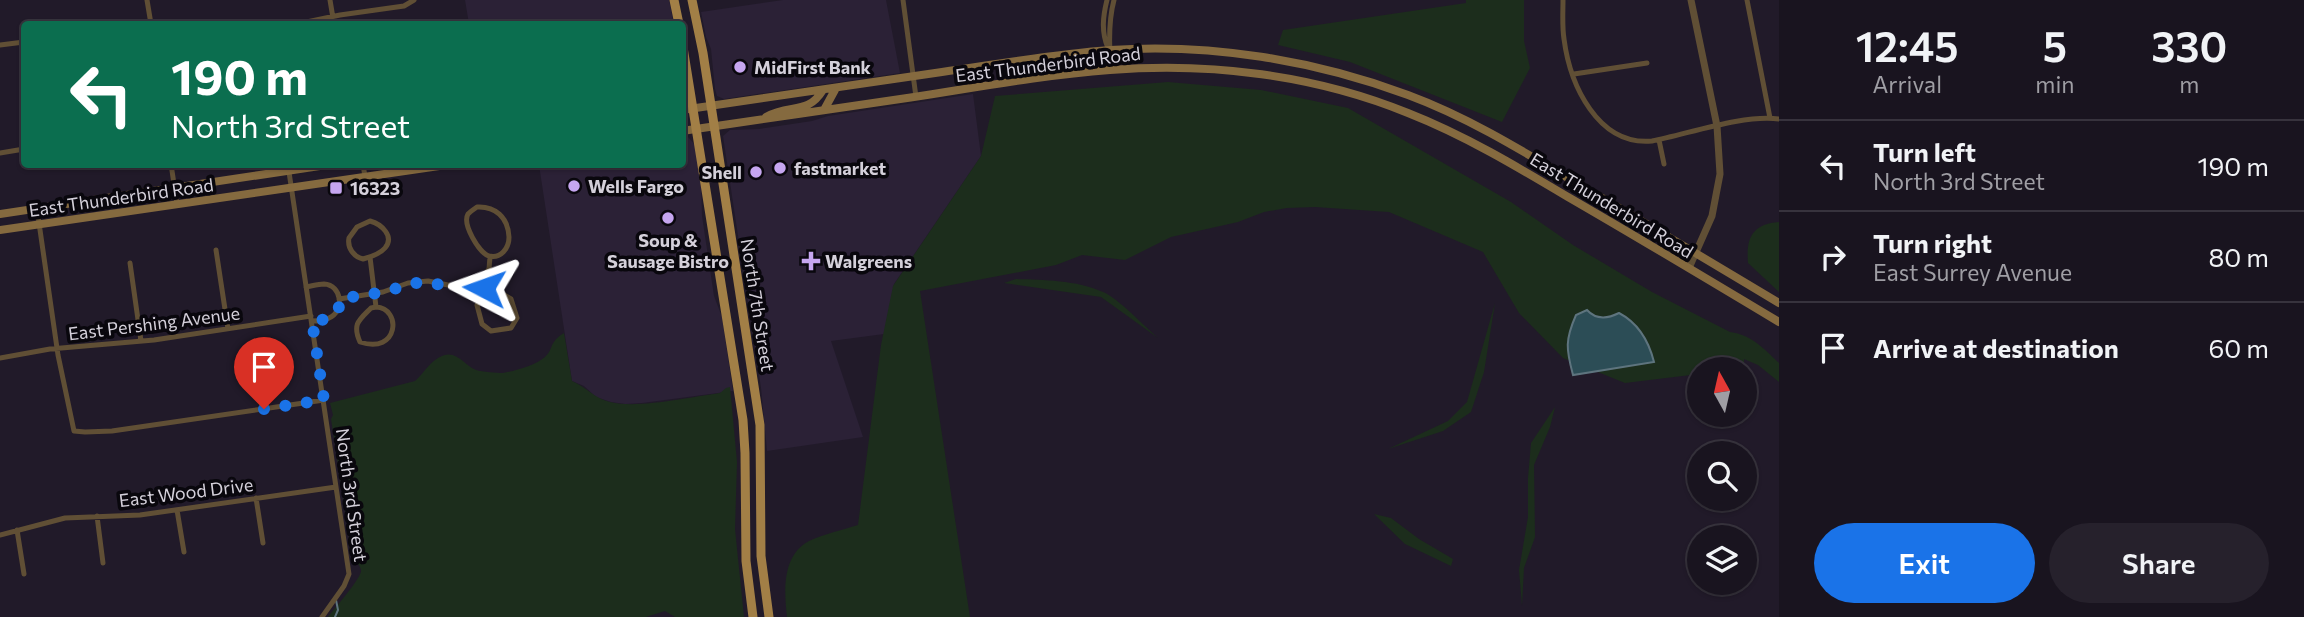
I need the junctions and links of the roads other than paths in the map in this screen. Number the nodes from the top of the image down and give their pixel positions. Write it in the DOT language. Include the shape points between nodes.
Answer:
graph roads {
  1 [pos="147,0"];
  2 [pos="330,0"];
  3 [pos="414,0"];
  4 [pos="674,0"];
  5 [pos="692,0"];
  6 [pos="902,0"];
  7 [pos="1107,0"];
  8 [pos="1114,0"];
  9 [pos="1563,0"];
  10 [pos="1691,0"];
  11 [pos="1747,0"];
  12 [pos="333,17"];
  13 [pos="150,21"];
  14 [pos="313,21"];
  15 [pos="334,21"];
  16 [pos="678,21"];
  17 [pos="21,42"];
  18 [pos="0,46"];
  19 [pos="1109,50"];
  20 [pos="1647,63"];
  21 [pos="686,64"];
  22 [pos="1111,70"];
  23 [pos="1574,75"];
  24 [pos="913,76"];
  25 [pos="836,88"];
  26 [pos="823,90"];
  27 [pos="916,97"];
  28 [pos="711,106"];
  29 [pos="694,109"];
  30 [pos="686,110"];
  31 [pos="824,110"];
  32 [pos="1770,118"];
  33 [pos="1779,119"];
  34 [pos="762,120"];
  35 [pos="1717,126"];
  36 [pos="715,127"];
  37 [pos="697,129"];
  38 [pos="686,130"];
  39 [pos="1659,140"];
  40 [pos="21,150"];
  41 [pos="0,153"];
  42 [pos="1664,164"];
  43 [pos="172,168"];
  44 [pos="312,168"];
  45 [pos="364,168"];
  46 [pos="426,168"];
  47 [pos="289,172"];
  48 [pos="365,177"];
  49 [pos="291,188"];
  50 [pos="175,189"];
  51 [pos="177,204"];
  52 [pos="37,209"];
  53 [pos="0,214"];
  54 [pos="39,224"];
  55 [pos="0,230"];
  56 [pos="216,250"];
  57 [pos="1696,254"];
  58 [pos="370,257"];
  59 [pos="490,257"];
  60 [pos="130,263"];
  61 [pos="1689,268"];
  62 [pos="478,282"];
  63 [pos="306,287"];
  64 [pos="375,293"];
  65 [pos="487,293"];
  66 [pos="340,299"];
  67 [pos="1779,303"];
  68 [pos="376,307"];
  69 [pos="311,319"];
  70 [pos="1779,322"];
  71 [pos="229,329"];
  72 [pos="141,341"];
  73 [pos="57,348"];
  74 [pos="0,358"];
  75 [pos="324,400"];
  76 [pos="336,486"];
  77 [pos="256,498"];
  78 [pos="177,510"];
  79 [pos="97,516"];
  80 [pos="17,530"];
  81 [pos="0,535"];
  82 [pos="263,543"];
  83 [pos="184,552"];
  84 [pos="103,563"];
  85 [pos="24,574"];
  86 [pos="322,617"];
  87 [pos="753,617"];
  88 [pos="769,617"];
  1 -- 13 [label="street"];
  2 -- 12 [label="street"];
  3 -- 12 [label="street" via="404,6"];
  4 -- 16 [label="main road"];
  5 -- 28 [label="main road, North 7th Street"];
  6 -- 24 [label="street"];
  7 -- 19 [label="street" via="1103,29"];
  8 -- 19 [label="street"];
  9 -- 23 [label="street" via="1564,42"];
  10 -- 35 [label="street"];
  11 -- 32 [label="street"];
  12 -- 14 [label="street"];
  12 -- 15 [label="street"];
  17 -- 18 [label="street"];
  19 -- 22 [label="street"];
  19 -- 24 [label="main road, East Thunderbird Road"];
  19 -- 57 [label="main road, East Thunderbird Road" via="1243,54 1318,68 1397,91 1503,139"];
  20 -- 23 [label="street"];
  21 -- 29 [label="main road, North 7th Street"];
  22 -- 27 [label="main road, East Thunderbird Road"];
  22 -- 61 [label="main road, East Thunderbird Road" via="1243,72 1327,87 1395,108 1493,153"];
  23 -- 39 [label="street" via="1592,114 1607,127 1627,139"];
  24 -- 25 [label="main road, East Thunderbird Road"];
  24 -- 27 [label="street"];
  25 -- 26 [label="main road, East Thunderbird Road"];
  25 -- 31 [label="main road"];
  26 -- 28 [label="main road, East Thunderbird Road"];
  26 -- 34 [label="main road" via="811,105 776,111"];
  27 -- 31 [label="main road, East Thunderbird Road"];
  28 -- 29 [label="main road, East Thunderbird Road"];
  28 -- 36 [label="main road, North 7th Street"];
  29 -- 30 [label="main road, East Thunderbird Road"];
  29 -- 37 [label="main road, North 7th Street"];
  31 -- 34 [label="main road, East Thunderbird Road"];
  32 -- 33 [label="street"];
  32 -- 35 [label="street"];
  34 -- 36 [label="main road, East Thunderbird Road"];
  35 -- 39 [label="street"];
  35 -- 57 [label="street" via="1719,186"];
  36 -- 37 [label="main road, East Thunderbird Road"];
  36 -- 88 [label="main road, North 7th Street" via="761,428 761,556"];
  37 -- 38 [label="main road, East Thunderbird Road"];
  37 -- 87 [label="main road, North 7th Street" via="743,420 746,561"];
  39 -- 42 [label="street"];
  40 -- 41 [label="street"];
  43 -- 50 [label="street"];
  44 -- 47 [label="main road, East Thunderbird Road"];
  45 -- 48 [label="street"];
  46 -- 48 [label="main road, East Thunderbird Road"];
  47 -- 49 [label="street, North 3rd Street"];
  47 -- 50 [label="main road, East Thunderbird Road"];
  48 -- 49 [label="main road, East Thunderbird Road"];
  49 -- 51 [label="main road, East Thunderbird Road"];
  49 -- 63 [label="street, North 3rd Street"];
  50 -- 51 [label="street"];
  50 -- 52 [label="main road, East Thunderbird Road"];
  51 -- 54 [label="main road, East Thunderbird Road"];
  52 -- 53 [label="main road, East Thunderbird Road"];
  52 -- 54 [label="street"];
  54 -- 55 [label="main road, East Thunderbird Road"];
  54 -- 73 [label="street"];
  56 -- 71 [label="street"];
  57 -- 61 [label="street"];
  57 -- 67 [label="main road, East Thunderbird Road"];
  58 -- 58 [label="street" via="388,244 382,226 370,221 357,227 348,242 356,256"];
  58 -- 64 [label="street"];
  59 -- 59 [label="street" via="507,248 507,229 498,211 477,207 469,213 467,224"];
  59 -- 62 [label="street" via="489,269"];
  60 -- 72 [label="street"];
  61 -- 70 [label="main road, East Thunderbird Road"];
  62 -- 64 [label="street" via="458,287 420,282"];
  62 -- 65 [label="street"];
  63 -- 66 [label="street" via="326,284"];
  63 -- 69 [label="street, North 3rd Street"];
  64 -- 66 [label="street"];
  64 -- 68 [label="street"];
  65 -- 65 [label="street" via="477,305 482,324 491,331 511,328 517,318 511,299 502,293"];
  66 -- 69 [label="street, East Pershing Avenue" via="337,313 330,318"];
  68 -- 68 [label="street" via="356,324 360,342 370,345 389,340 393,331 388,312"];
  69 -- 71 [label="street, East Pershing Avenue"];
  69 -- 75 [label="street, North 3rd Street"];
  71 -- 72 [label="street, East Pershing Avenue"];
  72 -- 73 [label="street, East Pershing Avenue"];
  73 -- 74 [label="street, East Pershing Avenue"];
  73 -- 75 [label="street" via="74,431 112,431"];
  75 -- 76 [label="street, North 3rd Street"];
  76 -- 77 [label="street, East Wood Drive"];
  76 -- 86 [label="street, North 3rd Street" via="349,574"];
  77 -- 78 [label="street, East Wood Drive"];
  77 -- 82 [label="street"];
  78 -- 79 [label="street, East Wood Drive"];
  78 -- 83 [label="street"];
  79 -- 80 [label="street, East Wood Drive" via="65,518"];
  79 -- 84 [label="street"];
  80 -- 81 [label="street, East Wood Drive"];
  80 -- 85 [label="street"];
}
